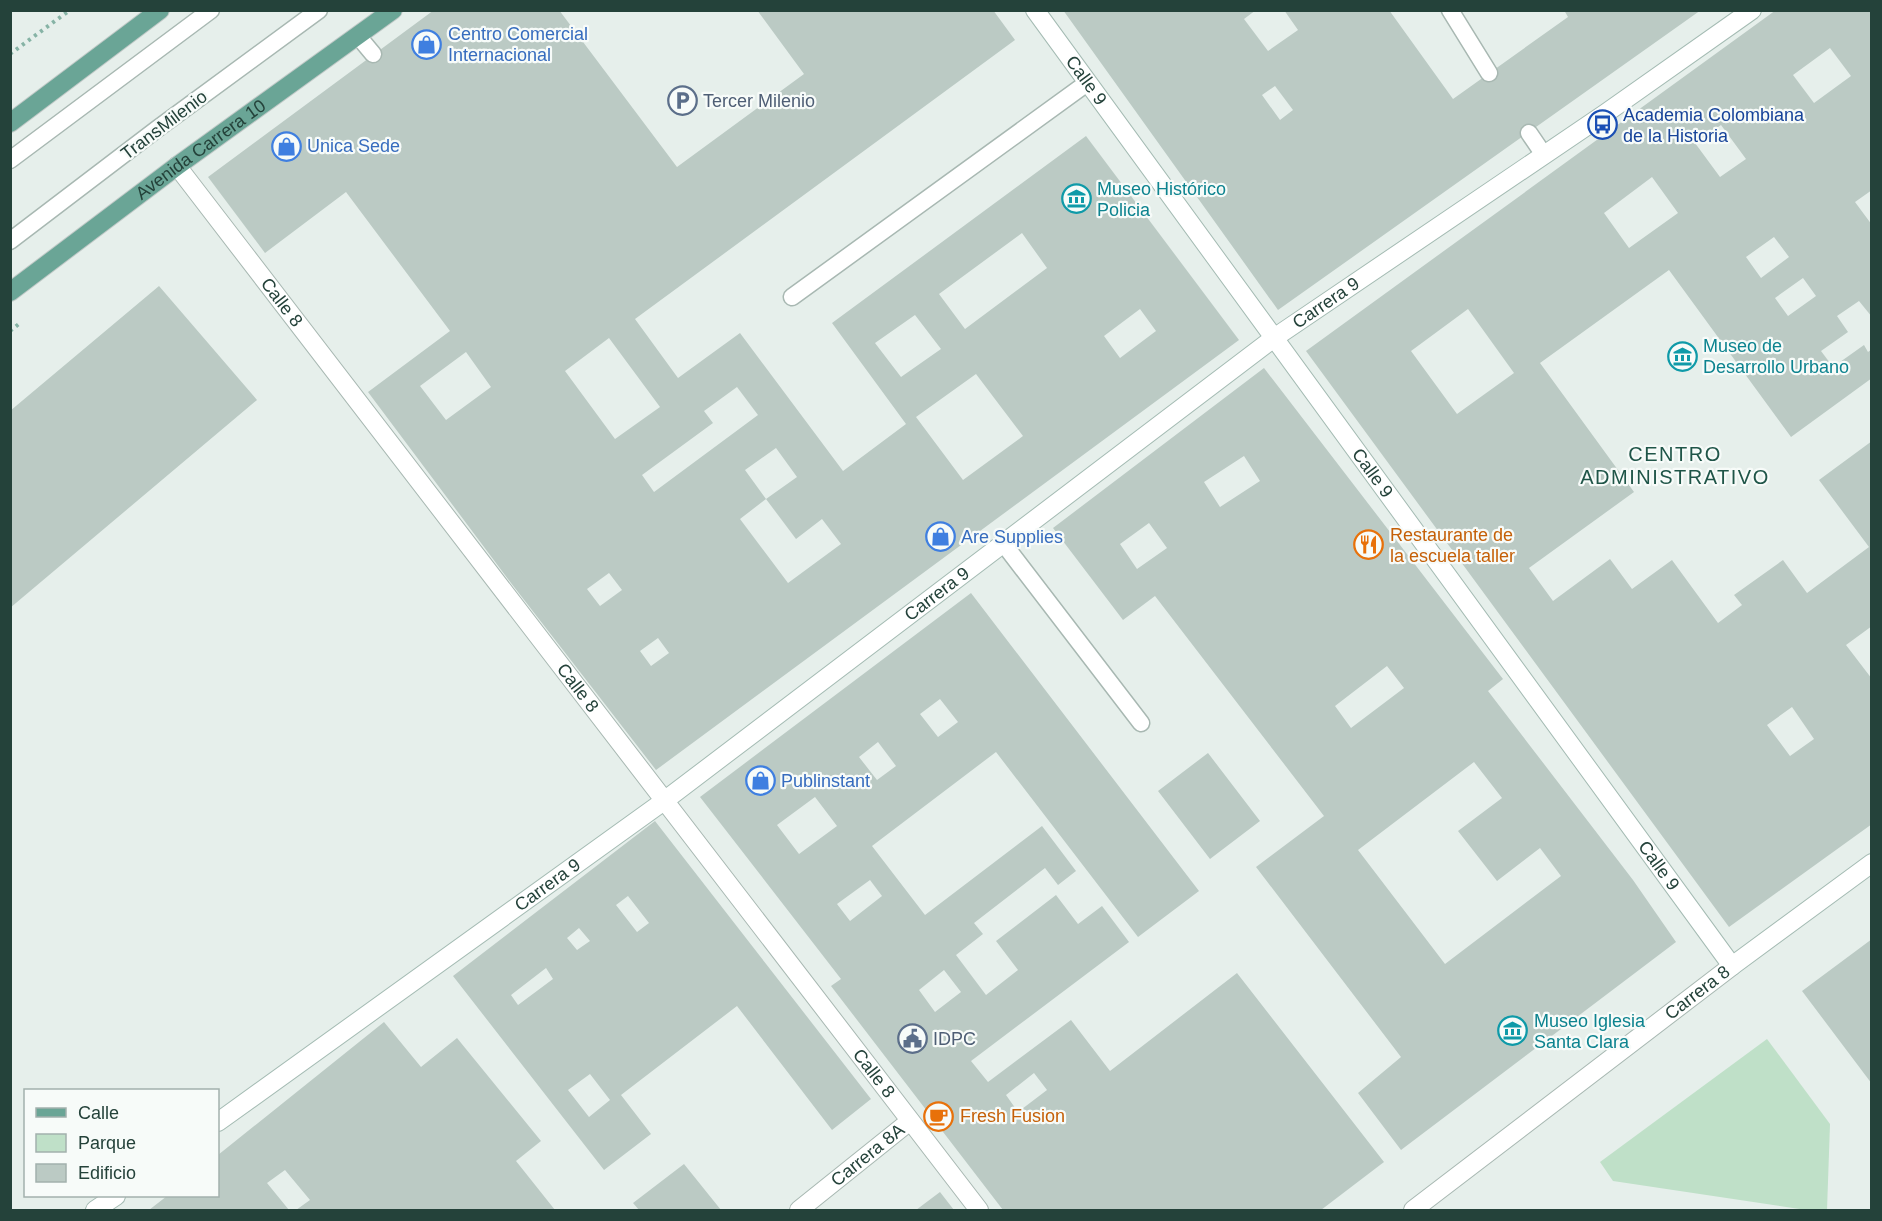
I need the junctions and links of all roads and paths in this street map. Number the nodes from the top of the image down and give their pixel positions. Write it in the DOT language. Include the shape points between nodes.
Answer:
graph roads {
  1 [pos="160,10"];
  2 [pos="211,10"];
  3 [pos="319,10"];
  4 [pos="393,10"];
  5 [pos="1035,10"];
  6 [pos="1450,10"];
  7 [pos="1752,10"];
  8 [pos="66,12"];
  9 [pos="358,36"];
  10 [pos="10,54"];
  11 [pos="372,54"];
  12 [pos="1489,73"];
  13 [pos="1087,83"];
  14 [pos="10,123"];
  15 [pos="1529,133"];
  16 [pos="1544,155"];
  17 [pos="10,160"];
  18 [pos="177,166"];
  19 [pos="10,241"];
  20 [pos="10,292"];
  21 [pos="792,297"];
  22 [pos="1274,338"];
  23 [pos="1003,543"];
  24 [pos="1142,723"];
  25 [pos="664,801"];
  26 [pos="1872,863"];
  27 [pos="1732,966"];
  28 [pos="219,1121"];
  29 [pos="910,1121"];
  30 [pos="114,1197"];
  31 [pos="95,1210"];
  32 [pos="798,1210"];
  33 [pos="979,1210"];
  34 [pos="1413,1210"];
  1 -- 14 [label="main road"];
  2 -- 17 [label="lane"];
  3 -- 19 [label="lane, TransMilenio"];
  4 -- 9 [label="main road, Avenida Carrera 10"];
  5 -- 13 [label="street, Calle 9"];
  6 -- 12 [label="lane"];
  7 -- 16 [label="street, Carrera 9"];
  8 -- 10 [label="path"];
  9 -- 11 [label="lane"];
  9 -- 18 [label="main road, Avenida Carrera 10"];
  13 -- 21 [label="lane"];
  13 -- 22 [label="street, Calle 9"];
  15 -- 16 [label="lane"];
  16 -- 22 [label="street, Carrera 9"];
  18 -- 20 [label="main road, Avenida Carrera 10"];
  18 -- 25 [label="street, Calle 8"];
  22 -- 23 [label="street, Carrera 9"];
  22 -- 27 [label="street, Calle 9"];
  23 -- 24 [label="lane"];
  23 -- 25 [label="street, Carrera 9"];
  25 -- 28 [label="street, Carrera 9"];
  25 -- 29 [label="street, Calle 8"];
  26 -- 27 [label="street, Carrera 8"];
  27 -- 34 [label="street, Carrera 8"];
  29 -- 32 [label="street, Carrera 8A"];
  29 -- 33 [label="street, Calle 8"];
  30 -- 31 [label="street"];
}
